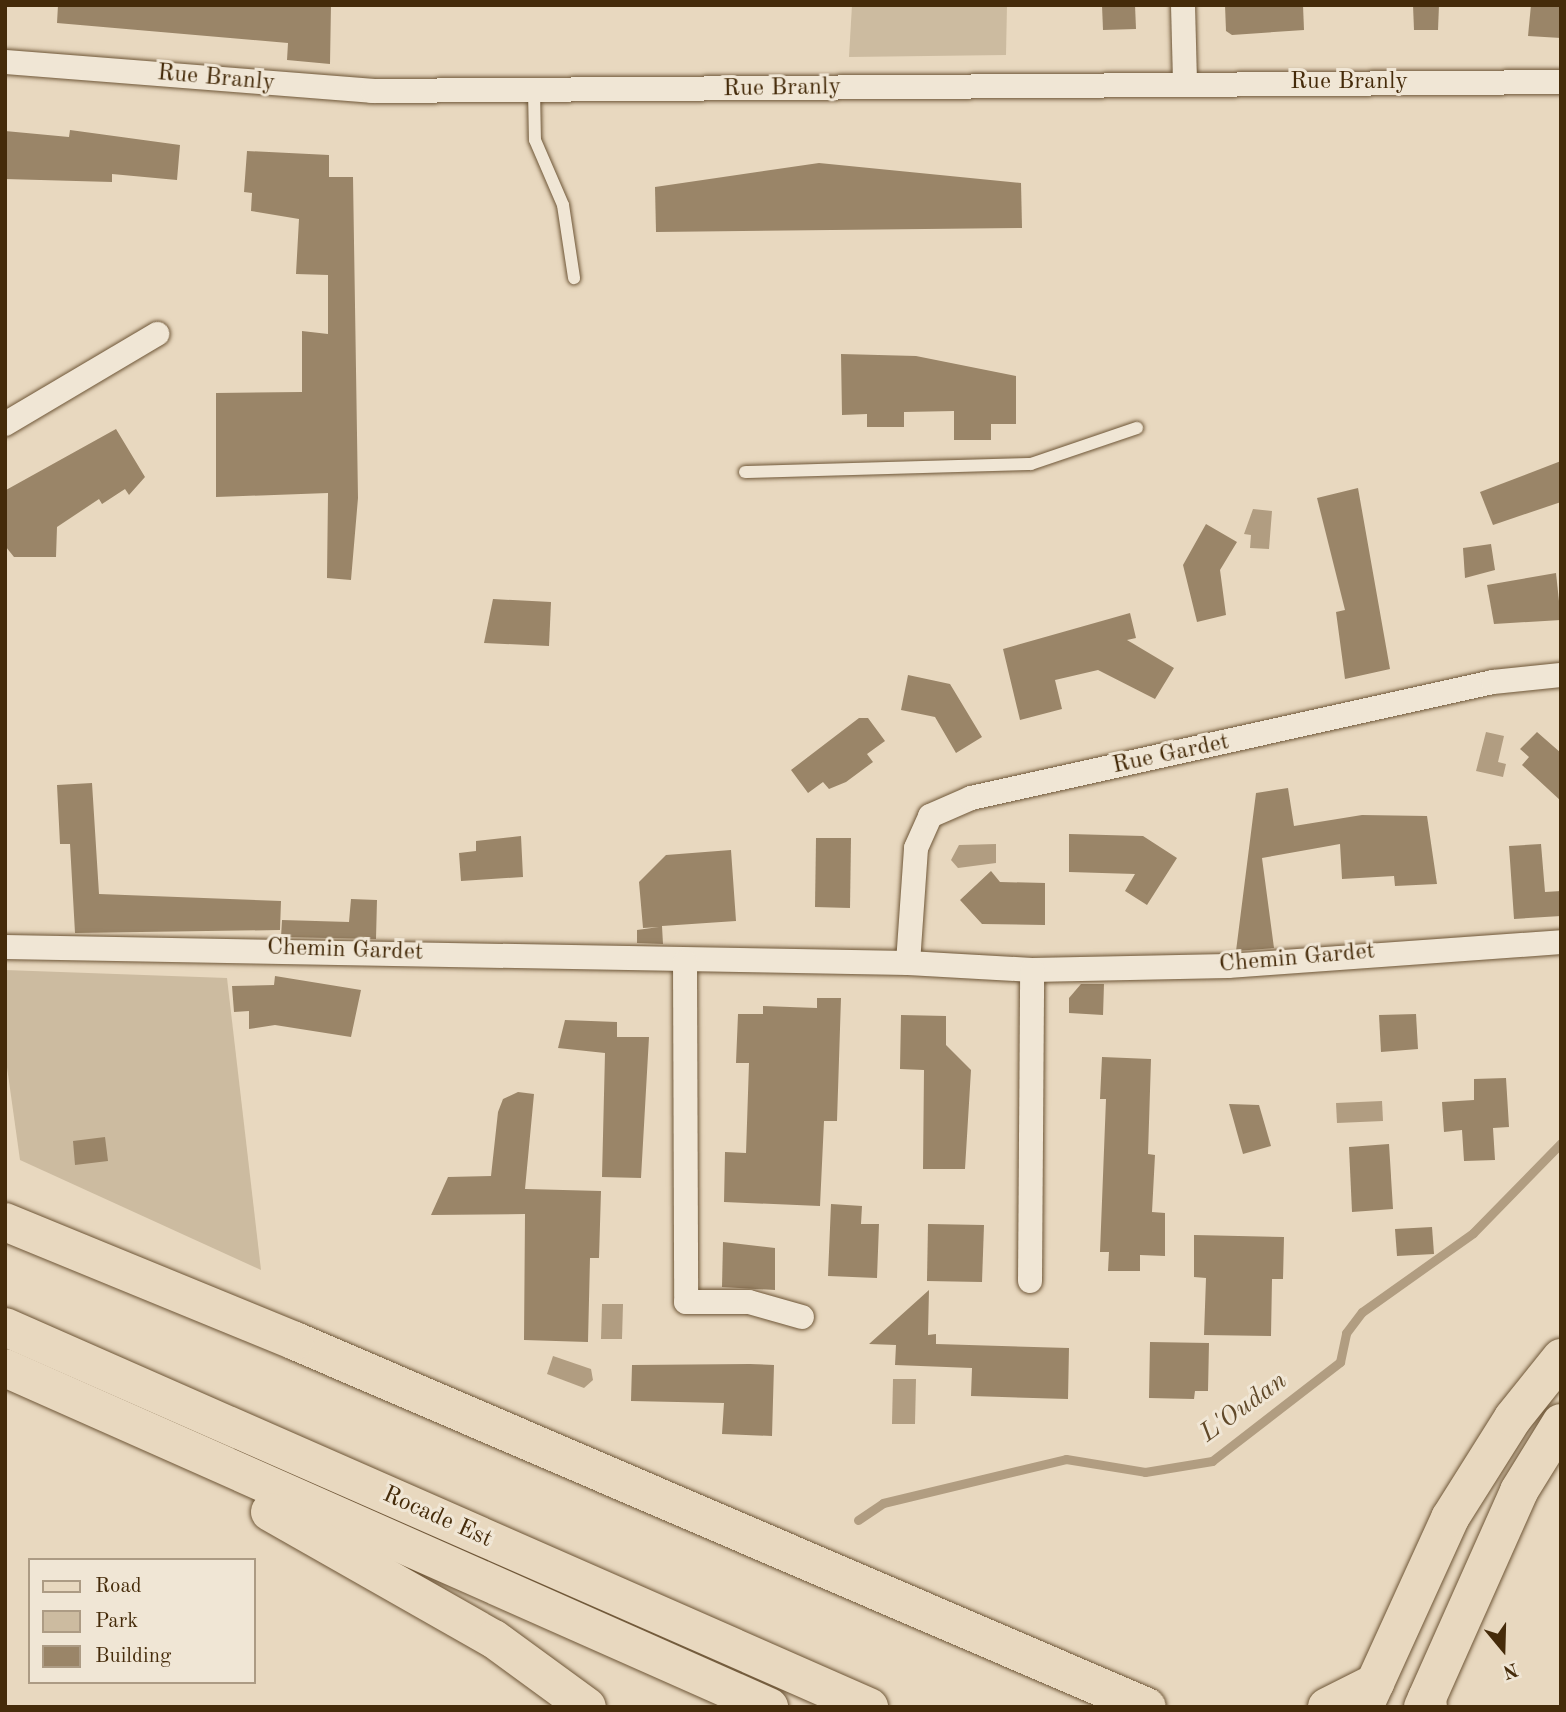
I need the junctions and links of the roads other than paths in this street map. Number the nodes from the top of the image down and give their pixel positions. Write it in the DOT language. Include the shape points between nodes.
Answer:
graph roads {
  1 [pos="1183,5"];
  2 [pos="5,62"];
  3 [pos="1561,82"];
  4 [pos="1185,84"];
  5 [pos="534,90"];
  6 [pos="575,278"];
  7 [pos="157,334"];
  8 [pos="5,424"];
  9 [pos="1137,428"];
  10 [pos="745,472"];
  11 [pos="1561,675"];
  12 [pos="1561,942"];
  13 [pos="5,947"];
  14 [pos="685,962"];
  15 [pos="908,963"];
  16 [pos="1032,970"];
  17 [pos="5,1222"];
  18 [pos="1030,1281"];
  19 [pos="802,1317"];
  20 [pos="5,1327"];
  21 [pos="1561,1359"];
  22 [pos="5,1368"];
  23 [pos="1561,1423"];
  24 [pos="364,1546"];
  25 [pos="1013,1647"];
  26 [pos="1369,1695"];
  27 [pos="1426,1704"];
  28 [pos="587,1707"];
  29 [pos="769,1707"];
  30 [pos="869,1707"];
  31 [pos="1147,1707"];
  32 [pos="1174,1707"];
  33 [pos="1327,1707"];
  1 -- 4 [label="street"];
  2 -- 5 [label="street, Rue Branly" via="372,91"];
  3 -- 4 [label="street, Rue Branly"];
  4 -- 5 [label="street, Rue Branly"];
  5 -- 6 [label="lane" via="535,139 563,205"];
  7 -- 8 [label="street"];
  9 -- 10 [label="lane" via="1031,464"];
  11 -- 15 [label="street, Rue Gardet" via="1493,682 971,798 930,816 916,848"];
  12 -- 16 [label="street, Chemin Gardet" via="1228,966"];
  13 -- 14 [label="street, Chemin Gardet"];
  14 -- 15 [label="street, Chemin Gardet"];
  14 -- 19 [label="street" via="686,1302 749,1302"];
  15 -- 16 [label="street, Chemin Gardet"];
  16 -- 18 [label="street"];
  17 -- 25 [label="main road" via="295,1340"];
  20 -- 30 [label="main road, Rocade Est"];
  21 -- 26 [label="main road" via="1513,1418 1450,1518"];
  22 -- 24 [label="main road, Rocade Est" via="171,1443 260,1495"];
  23 -- 27 [label="main road" via="1519,1491"];
  24 -- 28 [label="main road"];
  24 -- 29 [label="main road, Rocade Est"];
  25 -- 31 [label="main road"];
  25 -- 32 [label="main road"];
  26 -- 33 [label="main road"];
}
